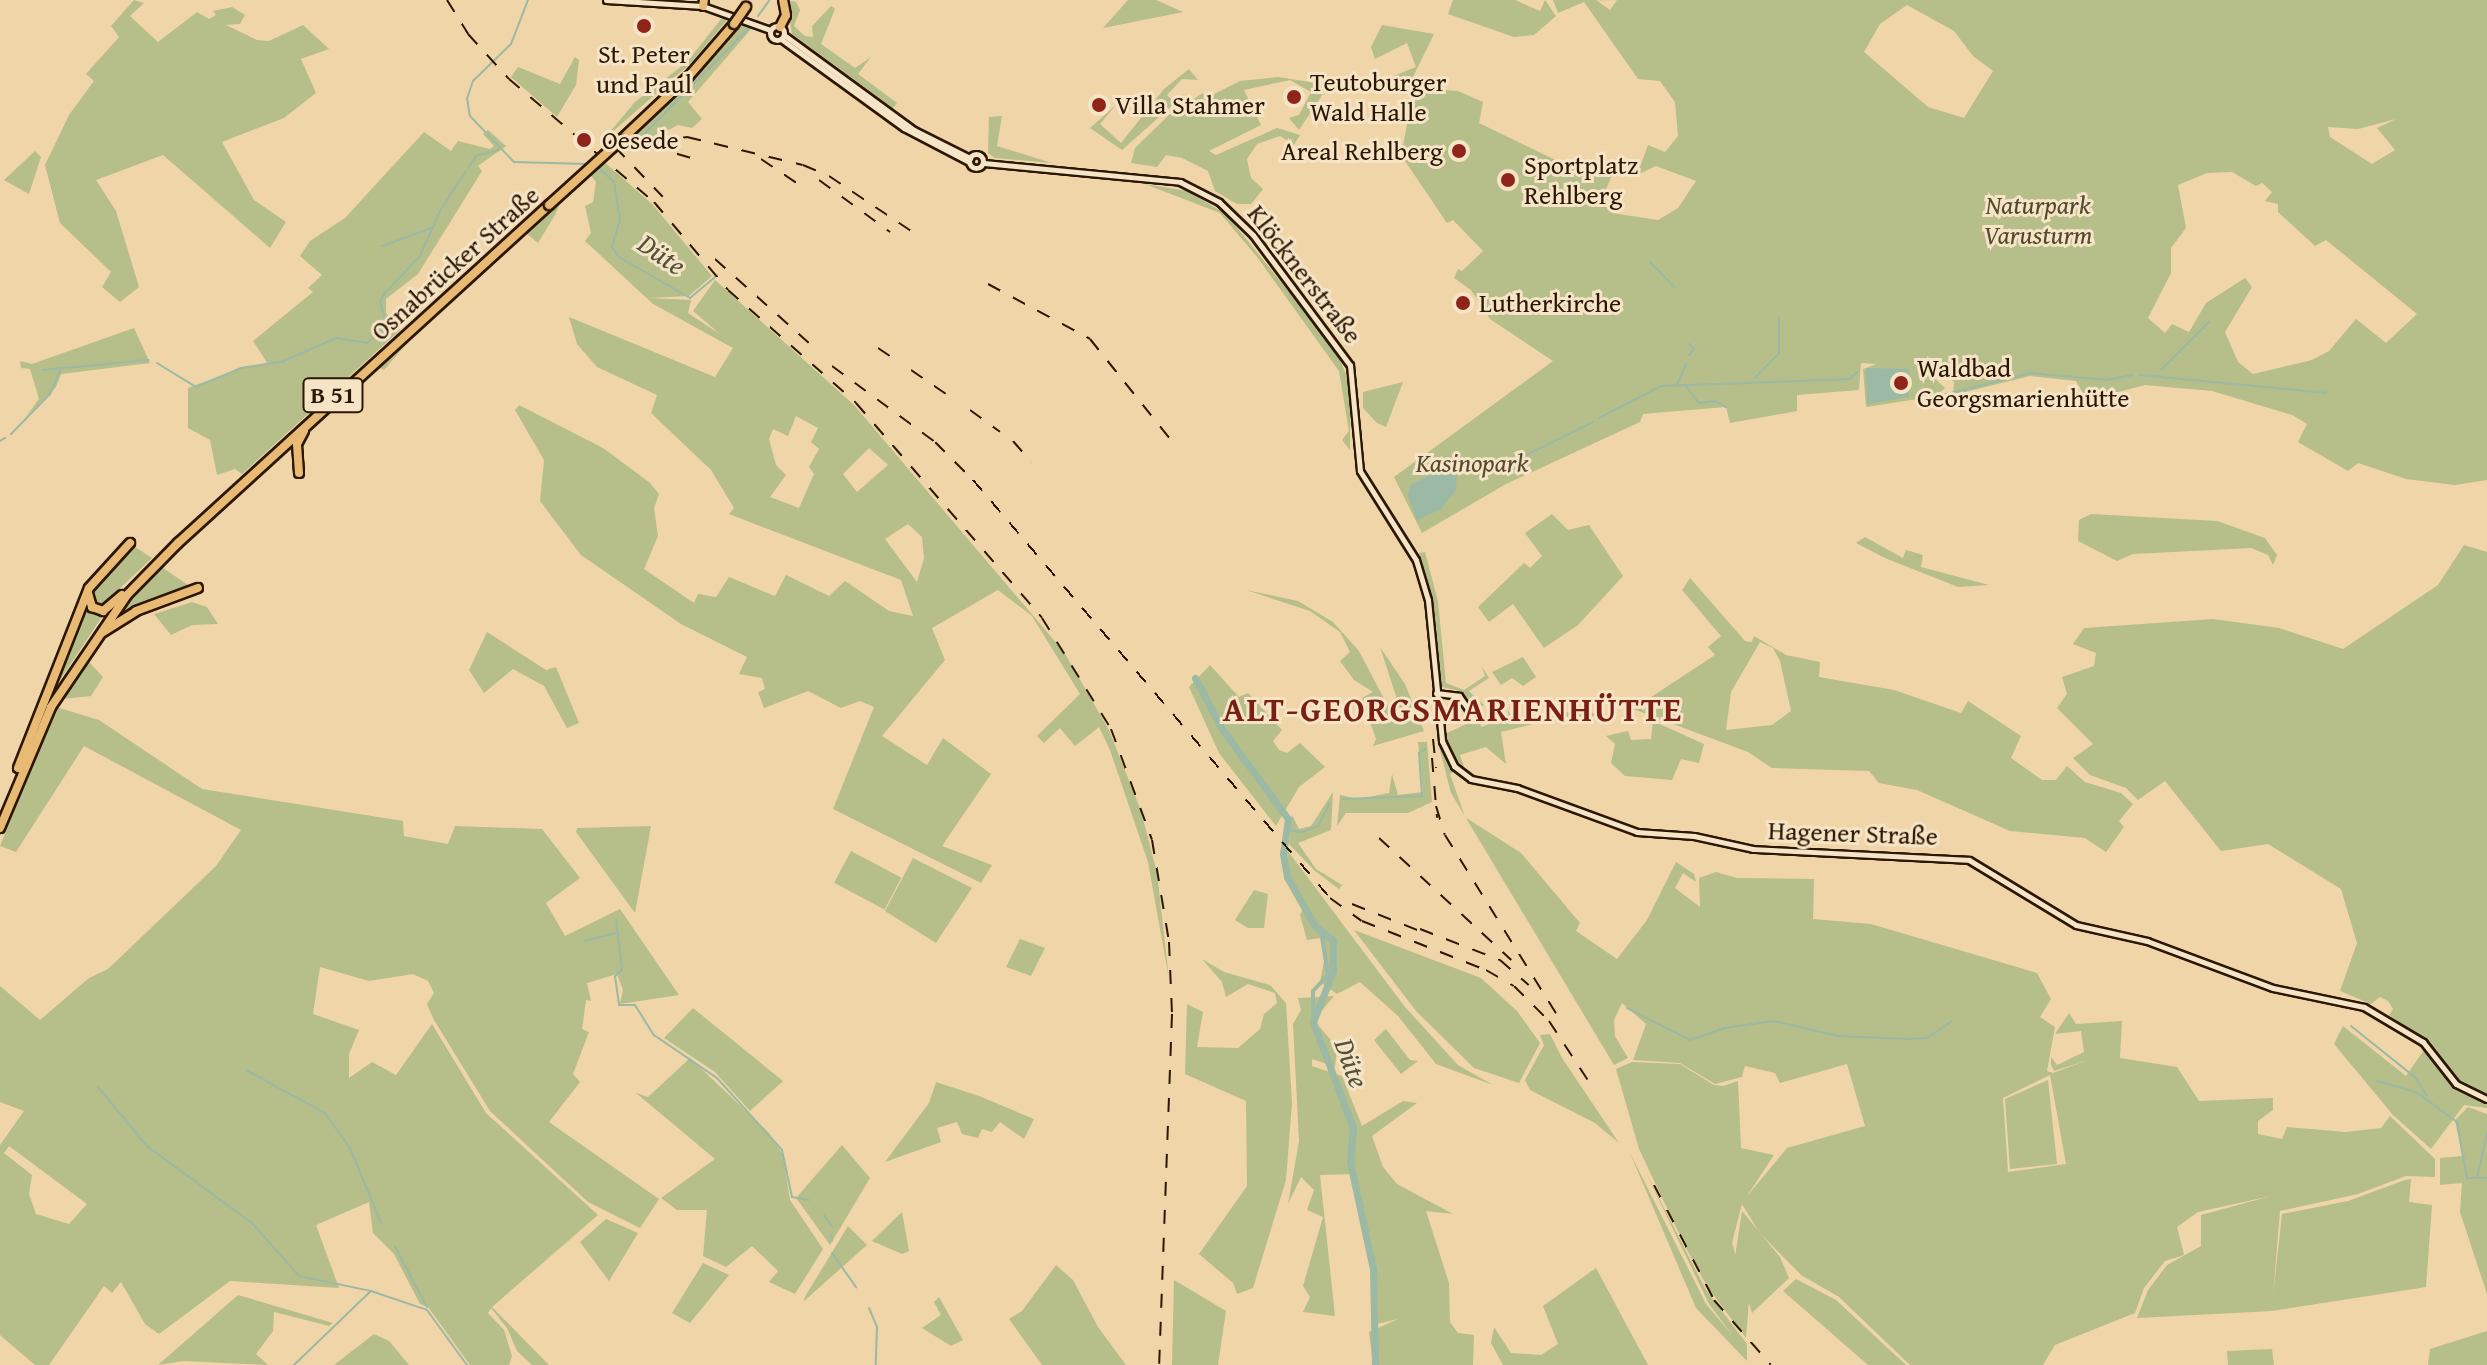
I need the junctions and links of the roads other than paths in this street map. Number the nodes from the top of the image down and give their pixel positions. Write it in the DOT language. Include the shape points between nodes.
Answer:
graph roads {
  1 [pos="606,0"];
  2 [pos="783,0"];
  3 [pos="747,2"];
  4 [pos="704,3"];
  5 [pos="770,30"];
  6 [pos="782,34"];
  7 [pos="872,105"];
  8 [pos="892,115"];
  9 [pos="970,160"];
  10 [pos="984,163"];
  11 [pos="548,203"];
  12 [pos="333,400"];
  13 [pos="299,473"];
  14 [pos="130,543"];
  15 [pos="89,588"];
  16 [pos="198,588"];
  17 [pos="122,595"];
  18 [pos="91,643"];
  19 [pos="1436,693"];
  20 [pos="1473,716"];
  21 [pos="18,768"];
  22 [pos="0,813"];
  23 [pos="0,828"];
  24 [pos="2487,1099"];
  1 -- 4 [label="main road"];
  2 -- 6 [label="highway"];
  3 -- 11 [label="highway, Osnabrücker Straße / B 51, bridge" via="689,76"];
  4 -- 5 [label="main road"];
  5 -- 6 [label="main road"];
  5 -- 6 [label="main road" via="773,39"];
  6 -- 7 [label="main road"];
  6 -- 8 [label="main road"];
  7 -- 8 [label="main road"];
  7 -- 9 [label="main road" via="924,141"];
  8 -- 9 [label="main road"];
  9 -- 10 [label="main road" via="977,168"];
  9 -- 10 [label="main road" via="979,154"];
  10 -- 19 [label="main road, Klöcknerstraße" via="1170,180 1210,196 1241,220 1350,365 1360,471 1411,550 1424,583"];
  11 -- 12 [label="highway, Osnabrücker Straße / B 51"];
  11 -- 17 [label="highway, Osnabrücker Straße / B 51" via="243,476"];
  12 -- 13 [label="highway" via="302,433"];
  12 -- 18 [label="highway, Osnabrücker Straße / B 51" via="165,555"];
  14 -- 15 [label="highway"];
  15 -- 17 [label="highway" via="90,603 99,610"];
  15 -- 21 [label="highway"];
  16 -- 18 [label="highway" via="122,618"];
  17 -- 21 [label="highway, Osnabrücker Straße / B 51" via="60,683"];
  18 -- 23 [label="highway, Osnabrücker Straße / B 51" via="51,707"];
  19 -- 20 [label="main road" via="1459,696"];
  19 -- 24 [label="main road, Hagener Straße" via="1441,738 1450,761 1471,779 1517,788 1616,828 1753,849 1961,858 1985,867 2076,925 2143,940 2263,985 2355,1004 2429,1047 2458,1086"];
  21 -- 22 [label="highway, Osnabrücker Straße / B 51"];
}
